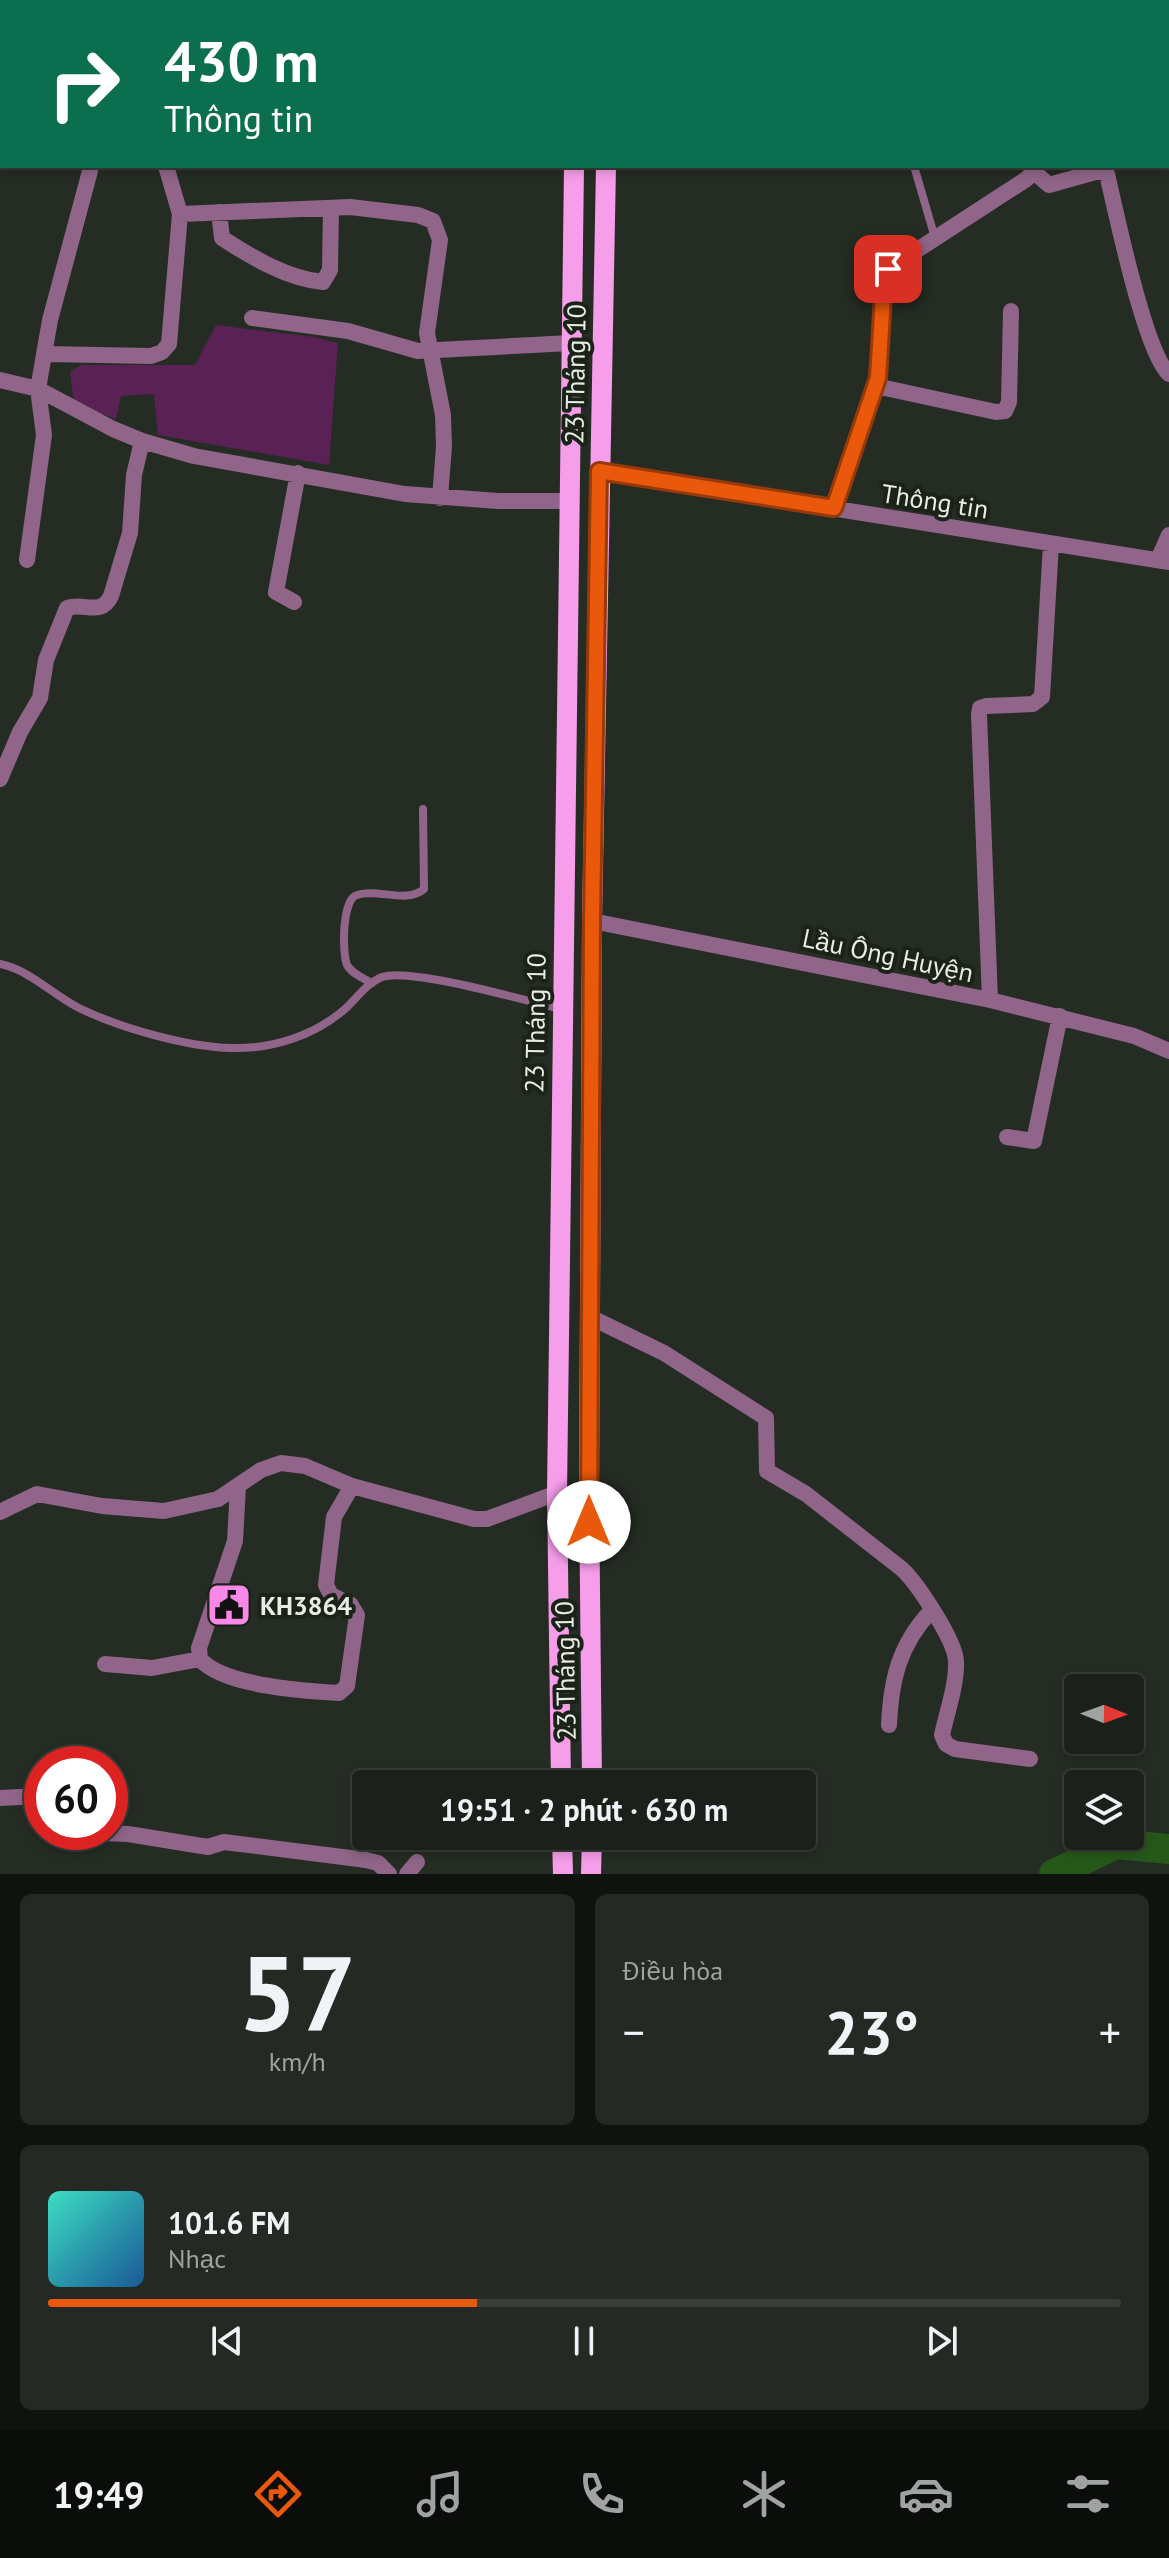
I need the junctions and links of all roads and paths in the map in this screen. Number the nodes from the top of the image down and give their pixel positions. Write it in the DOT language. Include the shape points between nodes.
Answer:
graph roads {
  1 [pos="167,168"];
  2 [pos="574,168"];
  3 [pos="606,168"];
  4 [pos="915,168"];
  5 [pos="1033,168"];
  6 [pos="90,171"];
  7 [pos="331,208"];
  8 [pos="219,212"];
  9 [pos="180,214"];
  10 [pos="936,239"];
  11 [pos="1011,311"];
  12 [pos="252,318"];
  13 [pos="571,343"];
  14 [pos="428,351"];
  15 [pos="45,354"];
  16 [pos="1169,374"];
  17 [pos="0,380"];
  18 [pos="876,386"];
  19 [pos="38,389"];
  20 [pos="142,441"];
  21 [pos="599,471"];
  22 [pos="298,473"];
  23 [pos="440,498"];
  24 [pos="567,501"];
  25 [pos="834,508"];
  26 [pos="1169,535"];
  27 [pos="1051,544"];
  28 [pos="27,560"];
  29 [pos="1164,561"];
  30 [pos="294,602"];
  31 [pos="0,779"];
  32 [pos="423,809"];
  33 [pos="592,921"];
  34 [pos="0,964"];
  35 [pos="372,983"];
  36 [pos="990,1000"];
  37 [pos="561,1009"];
  38 [pos="1060,1016"];
  39 [pos="1169,1051"];
  40 [pos="1007,1137"];
  41 [pos="590,1317"];
  42 [pos="352,1486"];
  43 [pos="238,1487"];
  44 [pos="557,1493"];
  45 [pos="589,1493"];
  46 [pos="0,1512"];
  47 [pos="931,1611"];
  48 [pos="200,1659"];
  49 [pos="105,1664"];
  50 [pos="889,1725"];
  51 [pos="1030,1759"];
  52 [pos="561,1770"];
  53 [pos="592,1770"];
  54 [pos="24,1797"];
  55 [pos="0,1798"];
  56 [pos="128,1834"];
  57 [pos="562,1850"];
  58 [pos="592,1850"];
  59 [pos="389,1874"];
  60 [pos="563,1874"];
  61 [pos="591,1874"];
  1 -- 9 [label="street"];
  2 -- 13 [label="main road, 23 Tháng 10"];
  3 -- 21 [label="main road, 23 Tháng 10"];
  4 -- 10 [label="lane"];
  5 -- 10 [label="street" via="1025,180"];
  5 -- 16 [label="street" via="1049,185 1099,171 1107,174 1136,292 1159,362"];
  6 -- 15 [label="street"];
  7 -- 8 [label="street"];
  7 -- 8 [label="street" via="330,270 323,282 252,258 222,238"];
  7 -- 14 [label="street" via="418,215 437,226"];
  8 -- 9 [label="street"];
  9 -- 15 [label="street" via="166,349 151,356"];
  10 -- 18 [label="street" via="885,274"];
  11 -- 18 [label="street" via="1005,411"];
  12 -- 14 [label="street" via="348,331 407,350"];
  13 -- 14 [label="street"];
  13 -- 24 [label="main road, 23 Tháng 10"];
  14 -- 23 [label="street" via="443,415"];
  15 -- 19 [label="street"];
  17 -- 19 [label="street"];
  18 -- 25 [label="street"];
  19 -- 20 [label="street"];
  19 -- 28 [label="street" via="44,435"];
  20 -- 22 [label="street" via="194,456"];
  20 -- 31 [label="street" via="130,533 109,601 97,609 67,608 46,660 40,698"];
  21 -- 25 [label="street, Thông tin"];
  21 -- 33 [label="main road, 23 Tháng 10"];
  22 -- 23 [label="street"];
  22 -- 30 [label="street" via="276,592"];
  23 -- 24 [label="street"];
  24 -- 37 [label="main road, 23 Tháng 10"];
  25 -- 27 [label="street, Thông tin"];
  26 -- 29 [label="street"];
  27 -- 29 [label="street, Thông tin"];
  27 -- 36 [label="street" via="1042,697 1033,704 986,706 979,714"];
  32 -- 35 [label="lane" via="424,889 416,895 359,894 346,908 347,964"];
  33 -- 36 [label="street, Lầu Ông Huyện"];
  33 -- 41 [label="main road, 23 Tháng 10"];
  34 -- 35 [label="lane" via="26,972 67,1001 106,1019 229,1048 269,1046 308,1032 342,1012"];
  35 -- 37 [label="lane" via="401,976"];
  36 -- 38 [label="street, Lầu Ông Huyện"];
  37 -- 44 [label="main road, 23 Tháng 10"];
  38 -- 39 [label="street, Lầu Ông Huyện"];
  38 -- 40 [label="street" via="1034,1141"];
  41 -- 45 [label="main road, 23 Tháng 10"];
  41 -- 47 [label="street" via="664,1353 763,1415 768,1423 767,1471 806,1494 902,1569"];
  42 -- 43 [label="street" via="305,1466 281,1463"];
  42 -- 44 [label="street" via="474,1519"];
  42 -- 48 [label="street" via="334,1517 326,1585 357,1615 344,1690 246,1681 207,1667"];
  43 -- 46 [label="street" via="205,1503 164,1511 37,1494"];
  43 -- 48 [label="street" via="235,1541 199,1648"];
  44 -- 45 [label="main road"];
  44 -- 52 [label="main road, 23 Tháng 10"];
  45 -- 53 [label="main road, 23 Tháng 10"];
  47 -- 50 [label="street" via="909,1637 898,1662"];
  47 -- 51 [label="street" via="956,1659 942,1735 946,1744"];
  48 -- 49 [label="street" via="152,1668"];
  54 -- 55 [label="street"];
  56 -- 59 [label="street" via="208,1847 224,1842 366,1860"];
  57 -- 60 [label="main road"];
  58 -- 61 [label="main road"];
}
